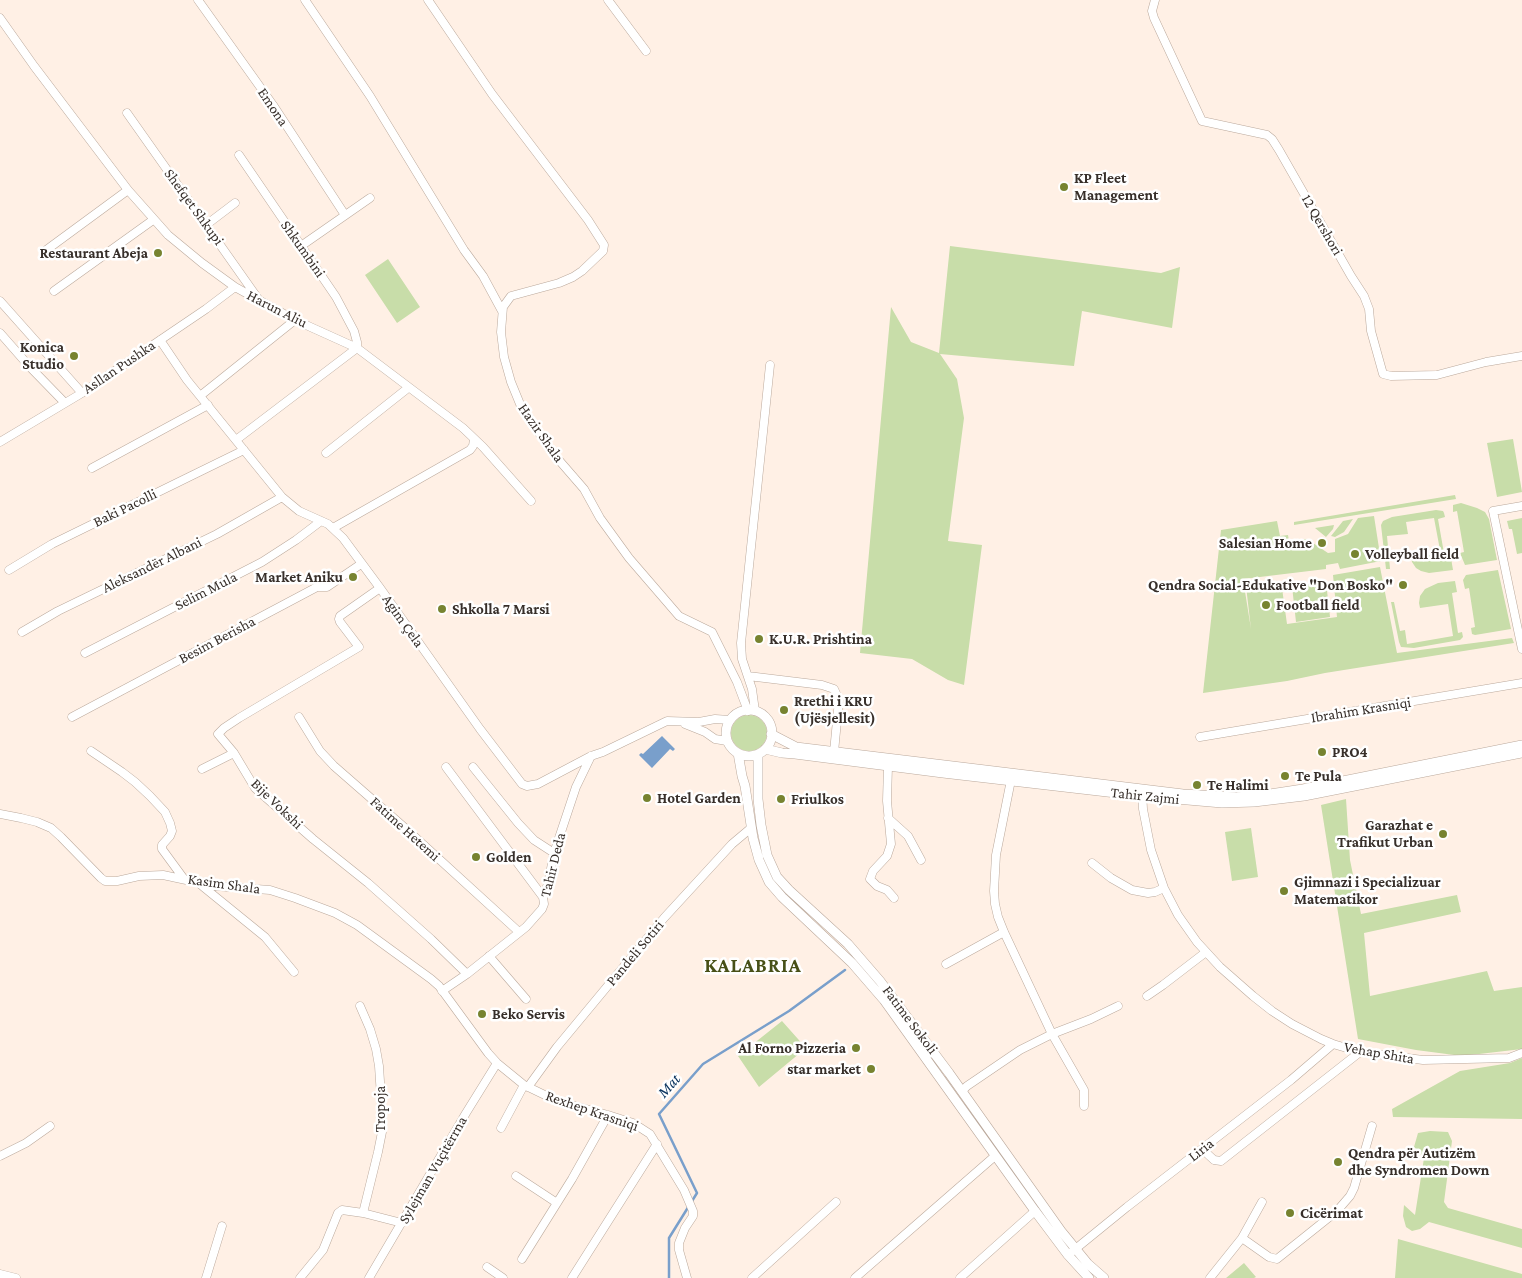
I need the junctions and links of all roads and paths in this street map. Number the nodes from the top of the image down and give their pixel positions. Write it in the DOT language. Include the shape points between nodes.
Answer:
graph roads {
  1 [pos="198,0"];
  2 [pos="305,0"];
  3 [pos="428,0"];
  4 [pos="608,0"];
  5 [pos="1155,0"];
  6 [pos="0,18"];
  7 [pos="646,51"];
  8 [pos="127,113"];
  9 [pos="239,155"];
  10 [pos="128,190"];
  11 [pos="370,198"];
  12 [pos="235,202"];
  13 [pos="346,215"];
  14 [pos="153,220"];
  15 [pos="206,224"];
  16 [pos="301,246"];
  17 [pos="44,251"];
  18 [pos="235,287"];
  19 [pos="54,291"];
  20 [pos="0,301"];
  21 [pos="260,302"];
  22 [pos="502,310"];
  23 [pos="295,320"];
  24 [pos="0,333"];
  25 [pos="160,340"];
  26 [pos="357,348"];
  27 [pos="1522,356"];
  28 [pos="770,365"];
  29 [pos="408,388"];
  30 [pos="82,393"];
  31 [pos="200,396"];
  32 [pos="65,403"];
  33 [pos="208,405"];
  34 [pos="236,440"];
  35 [pos="474,440"];
  36 [pos="0,441"];
  37 [pos="244,450"];
  38 [pos="326,453"];
  39 [pos="92,468"];
  40 [pos="282,497"];
  41 [pos="531,501"];
  42 [pos="1522,506"];
  43 [pos="321,521"];
  44 [pos="333,528"];
  45 [pos="361,564"];
  46 [pos="8,570"];
  47 [pos="380,588"];
  48 [pos="22,632"];
  49 [pos="1522,649"];
  50 [pos="86,653"];
  51 [pos="748,676"];
  52 [pos="1522,684"];
  53 [pos="751,711"];
  54 [pos="72,717"];
  55 [pos="300,717"];
  56 [pos="730,720"];
  57 [pos="681,722"];
  58 [pos="771,734"];
  59 [pos="1200,737"];
  60 [pos="727,741"];
  61 [pos="1522,745"];
  62 [pos="91,751"];
  63 [pos="762,751"];
  64 [pos="834,752"];
  65 [pos="1522,752"];
  66 [pos="234,753"];
  67 [pos="738,753"];
  68 [pos="591,756"];
  69 [pos="888,766"];
  70 [pos="446,767"];
  71 [pos="473,767"];
  72 [pos="202,769"];
  73 [pos="1011,780"];
  74 [pos="1142,792"];
  75 [pos="0,814"];
  76 [pos="888,818"];
  77 [pos="751,828"];
  78 [pos="554,853"];
  79 [pos="921,860"];
  80 [pos="1092,863"];
  81 [pos="184,879"];
  82 [pos="200,884"];
  83 [pos="1164,888"];
  84 [pos="543,897"];
  85 [pos="894,898"];
  86 [pos="519,932"];
  87 [pos="1004,932"];
  88 [pos="1206,952"];
  89 [pos="489,956"];
  90 [pos="946,964"];
  91 [pos="294,972"];
  92 [pos="467,974"];
  93 [pos="442,992"];
  94 [pos="1147,996"];
  95 [pos="526,999"];
  96 [pos="360,1006"];
  97 [pos="1118,1006"];
  98 [pos="1052,1034"];
  99 [pos="1333,1044"];
  100 [pos="1360,1052"];
  101 [pos="1522,1053"];
  102 [pos="497,1063"];
  103 [pos="526,1086"];
  104 [pos="962,1091"];
  105 [pos="1084,1106"];
  106 [pos="608,1115"];
  107 [pos="50,1126"];
  108 [pos="1372,1126"];
  109 [pos="501,1128"];
  110 [pos="657,1144"];
  111 [pos="1202,1149"];
  112 [pos="0,1156"];
  113 [pos="995,1156"];
  114 [pos="516,1176"];
  115 [pos="836,1202"];
  116 [pos="1262,1202"];
  117 [pos="557,1203"];
  118 [pos="1035,1212"];
  119 [pos="363,1213"];
  120 [pos="402,1223"];
  121 [pos="222,1226"];
  122 [pos="1242,1238"];
  123 [pos="1072,1252"];
  124 [pos="522,1260"];
  125 [pos="486,1267"];
  126 [pos="0,1274"];
  127 [pos="371,1277"];
  128 [pos="16,1278"];
  129 [pos="206,1278"];
  130 [pos="300,1278"];
  131 [pos="503,1278"];
  132 [pos="572,1278"];
  133 [pos="687,1278"];
  134 [pos="752,1278"];
  135 [pos="855,1278"];
  136 [pos="960,1278"];
  137 [pos="1089,1278"];
  138 [pos="1104,1278"];
  139 [pos="1210,1278"];
  1 -- 13 [label="street, Emona"];
  2 -- 22 [label="street" via="370,96"];
  3 -- 22 [label="street" via="492,94 604,245 603,251 582,271 559,283 511,296"];
  4 -- 7 [label="street"];
  5 -- 27 [label="street, 12 Qershori" via="1154,18 1199,118 1267,136 1279,150 1364,296 1383,374 1437,375"];
  6 -- 10 [label="street, Harun Aliu"];
  8 -- 15 [label="street, Shefqet Shkupi"];
  9 -- 16 [label="street, Shkumbini"];
  10 -- 14 [label="street, Harun Aliu"];
  10 -- 17 [label="street"];
  11 -- 13 [label="street"];
  12 -- 15 [label="street"];
  13 -- 16 [label="street"];
  14 -- 18 [label="street, Harun Aliu" via="183,249"];
  14 -- 19 [label="street"];
  15 -- 21 [label="street, Shefqet Shkupi"];
  16 -- 26 [label="street, Shkumbini" via="336,297 354,331"];
  18 -- 21 [label="street, Harun Aliu"];
  18 -- 25 [label="street, Asllan Pushka"];
  20 -- 30 [label="street"];
  21 -- 23 [label="street, Harun Aliu"];
  22 -- 53 [label="street, Hazir Shala" via="500,332 504,357 520,404 551,451 584,490 629,558 679,616 712,632"];
  23 -- 26 [label="street, Harun Aliu"];
  23 -- 31 [label="street"];
  24 -- 32 [label="street"];
  25 -- 30 [label="street, Asllan Pushka"];
  25 -- 31 [label="street, Agim Çela"];
  26 -- 29 [label="street, Harun Aliu"];
  26 -- 34 [label="street"];
  28 -- 51 [label="street" via="741,643"];
  29 -- 35 [label="street, Harun Aliu" via="463,428"];
  29 -- 38 [label="street"];
  30 -- 32 [label="street, Asllan Pushka"];
  31 -- 33 [label="street, Agim Çela"];
  32 -- 36 [label="street, Asllan Pushka"];
  33 -- 34 [label="street, Agim Çela"];
  33 -- 39 [label="street"];
  34 -- 37 [label="street, Agim Çela"];
  35 -- 41 [label="street, Harun Aliu"];
  35 -- 44 [label="street" via="470,450"];
  37 -- 40 [label="street, Agim Çela"];
  37 -- 46 [label="street, Baki Pacolli" via="52,544"];
  40 -- 43 [label="street, Agim Çela" via="299,511"];
  40 -- 48 [label="street, Aleksandër Albani"];
  42 -- 49 [label="street" via="1493,511"];
  43 -- 44 [label="street, Agim Çela"];
  43 -- 50 [label="street, Selim Mula" via="262,562"];
  44 -- 45 [label="street, Agim Çela"];
  45 -- 47 [label="street, Agim Çela"];
  45 -- 54 [label="street, Besim Berisha" via="326,588 317,587"];
  47 -- 66 [label="street, Bije Vokshi" via="340,616 359,648 239,718 218,734"];
  47 -- 68 [label="street, Agim Çela" via="522,784 538,784"];
  51 -- 53 [label="street" via="752,689"];
  51 -- 64 [label="street" via="834,689 839,700"];
  52 -- 59 [label="street, Ibrahim Krasniqi"];
  53 -- 56 [label="street" via="738,713"];
  53 -- 58 [label="street" via="767,719"];
  55 -- 86 [label="street, Fatime Hetemi" via="315,744 334,766"];
  56 -- 57 [label="street, Agim Çela"];
  56 -- 60 [label="street"];
  57 -- 60 [label="street" via="715,739"];
  57 -- 68 [label="street, Agim Çela" via="665,722"];
  58 -- 63 [label="street"];
  58 -- 64 [label="street, Tahir Zajmi" via="796,747"];
  60 -- 67 [label="street"];
  61 -- 74 [label="street, Tahir Zajmi" via="1270,794 1222,797"];
  62 -- 81 [label="street" via="135,782 165,812 172,831 162,849"];
  63 -- 67 [label="street" via="748,756"];
  63 -- 69 [label="street, Tahir Zajmi"];
  63 -- 104 [label="street, Fatime Sokoli" via="758,799 760,825 767,855 777,876 871,969"];
  64 -- 74 [label="street, Tahir Zajmi"];
  65 -- 74 [label="street, Tahir Zajmi" via="1271,801 1222,803"];
  66 -- 72 [label="street"];
  66 -- 92 [label="street, Bije Vokshi" via="255,788 368,883"];
  67 -- 77 [label="street, Fatime Sokoli"];
  68 -- 78 [label="street, Tahir Deda" via="576,786"];
  69 -- 73 [label="street, Tahir Zajmi"];
  69 -- 76 [label="street"];
  70 -- 84 [label="street"];
  71 -- 78 [label="street" via="534,840"];
  73 -- 74 [label="street, Tahir Zajmi"];
  73 -- 87 [label="street" via="994,875 994,904"];
  74 -- 83 [label="street, Vehap Shita" via="1146,829"];
  75 -- 81 [label="street, Kasim Shala" via="50,828 105,881 151,874"];
  76 -- 79 [label="street" via="908,836"];
  76 -- 85 [label="street" via="889,851 870,879"];
  77 -- 103 [label="street, Pandeli Sotiri" via="732,844 670,912"];
  77 -- 113 [label="street, Fatime Sokoli" via="761,866 775,889 873,987"];
  78 -- 84 [label="street, Tahir Deda"];
  80 -- 83 [label="street" via="1111,878 1140,893"];
  81 -- 82 [label="street, Kasim Shala"];
  82 -- 91 [label="street" via="266,937"];
  82 -- 93 [label="street, Kasim Shala" via="270,890 335,913 357,925 431,979"];
  83 -- 88 [label="street, Vehap Shita" via="1178,914"];
  84 -- 86 [label="street, Tahir Deda" via="542,909"];
  86 -- 89 [label="street, Tahir Deda"];
  87 -- 90 [label="street"];
  87 -- 98 [label="street"];
  88 -- 94 [label="street"];
  88 -- 99 [label="street, Vehap Shita" via="1234,981 1266,1006 1292,1024"];
  89 -- 92 [label="street, Tahir Deda"];
  89 -- 95 [label="street"];
  92 -- 93 [label="street, Tahir Deda"];
  93 -- 102 [label="street, Rexhep Krasniqi"];
  96 -- 119 [label="street, Tropoja" via="376,1049 382,1112 382,1132"];
  97 -- 98 [label="street"];
  98 -- 104 [label="street" via="1020,1050"];
  98 -- 105 [label="street" via="1084,1090"];
  99 -- 100 [label="street, Vehap Shita"];
  99 -- 111 [label="street, Liria"];
  100 -- 101 [label="street, Vehap Shita" via="1423,1060 1509,1058"];
  100 -- 111 [label="street" via="1221,1161 1214,1160"];
  102 -- 103 [label="street, Rexhep Krasniqi"];
  102 -- 120 [label="street, Sylejman Vuçitërrna"];
  103 -- 106 [label="street, Rexhep Krasniqi" via="564,1103"];
  103 -- 109 [label="street"];
  104 -- 123 [label="street, Fatime Sokoli"];
  106 -- 110 [label="street, Rexhep Krasniqi" via="641,1127"];
  106 -- 117 [label="street"];
  107 -- 112 [label="street"];
  108 -- 122 [label="street" via="1354,1188 1337,1211 1277,1259"];
  110 -- 132 [label="street"];
  110 -- 133 [label="street, Rexhep Krasniqi" via="678,1178 693,1216 679,1243"];
  111 -- 123 [label="street, Liria"];
  113 -- 118 [label="street, Fatime Sokoli"];
  113 -- 135 [label="street"];
  114 -- 117 [label="street"];
  115 -- 134 [label="street"];
  116 -- 122 [label="street"];
  117 -- 124 [label="street"];
  118 -- 123 [label="street, Fatime Sokoli"];
  118 -- 136 [label="street"];
  119 -- 120 [label="street"];
  119 -- 130 [label="street" via="338,1212 323,1250"];
  120 -- 127 [label="street, Sylejman Vuçitërrna"];
  121 -- 129 [label="street"];
  122 -- 139 [label="street"];
  123 -- 137 [label="street, Fatime Sokoli"];
  123 -- 138 [label="street, Fatime Sokoli"];
  125 -- 131 [label="street"];
  126 -- 128 [label="street"];
}
